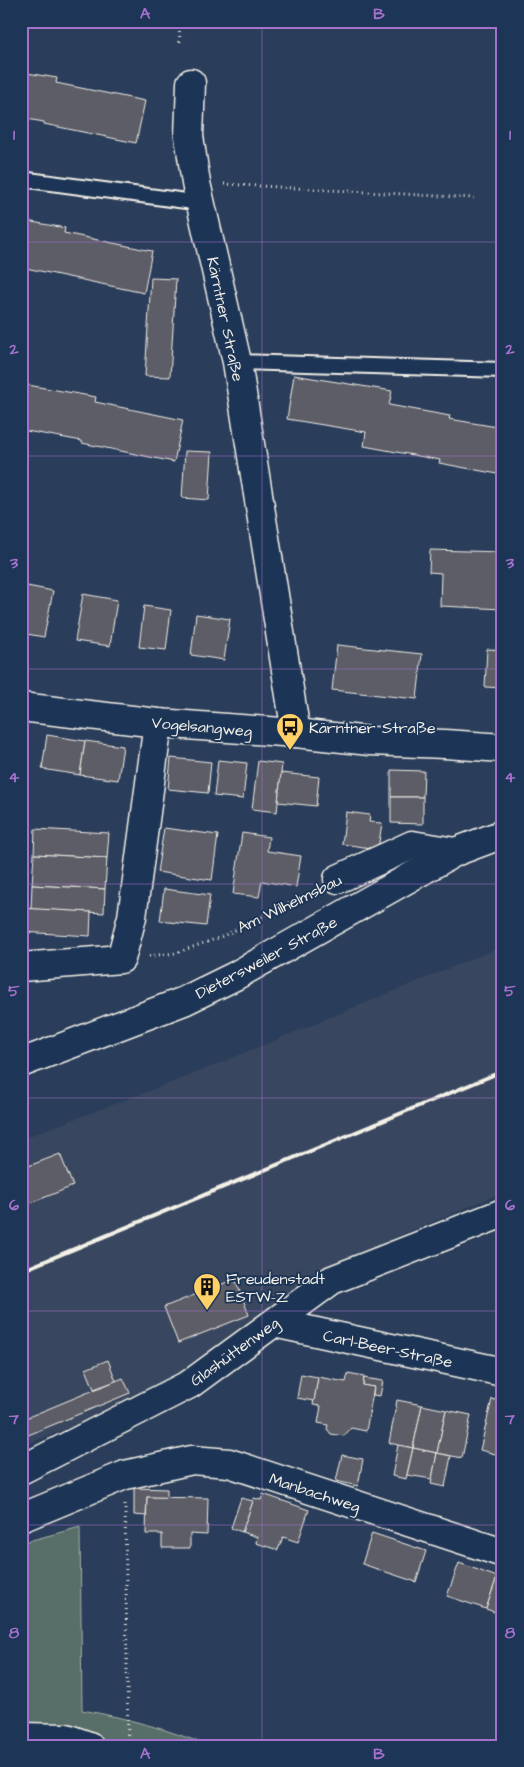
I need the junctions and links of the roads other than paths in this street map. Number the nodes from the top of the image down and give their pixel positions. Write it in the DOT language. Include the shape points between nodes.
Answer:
graph roads {
  1 [pos="190,83"];
  2 [pos="21,179"];
  3 [pos="198,193"];
  4 [pos="237,362"];
  5 [pos="503,370"];
  6 [pos="21,707"];
  7 [pos="158,723"];
  8 [pos="296,733"];
  9 [pos="503,748"];
  10 [pos="503,834"];
  11 [pos="455,852"];
  12 [pos="338,879"];
  13 [pos="21,967"];
  14 [pos="21,1063"];
  15 [pos="503,1213"];
  16 [pos="274,1323"];
  17 [pos="503,1372"];
  18 [pos="21,1470"];
  19 [pos="21,1518"];
  20 [pos="503,1553"];
  21 [pos="21,1737"];
  22 [pos="89,1746"];
  1 -- 3 [label="street, Kärntner Straße" via="189,136"];
  2 -- 3 [label="lane"];
  3 -- 4 [label="street, Kärntner Straße"];
  4 -- 5 [label="lane"];
  4 -- 8 [label="street, Kärntner Straße"];
  6 -- 7 [label="street, Vogelsangweg"];
  7 -- 8 [label="street, Vogelsangweg"];
  7 -- 13 [label="street" via="132,917 121,959"];
  8 -- 9 [label="street, Vogelsangweg" via="370,741"];
  10 -- 11 [label="street, Dietersweiler Straße"];
  11 -- 12 [label="street, Am Wilhelmsbau" via="412,845"];
  11 -- 14 [label="street, Dietersweiler Straße" via="293,944 184,1001"];
  15 -- 16 [label="street, Glashüttenweg" via="332,1280"];
  16 -- 17 [label="street, Carl-Beer-Straße"];
  16 -- 18 [label="street, Glashüttenweg" via="190,1384"];
  19 -- 20 [label="street, Manbachweg" via="125,1474 192,1460 229,1463"];
  21 -- 22 [label="street" via="66,1738"];
}
